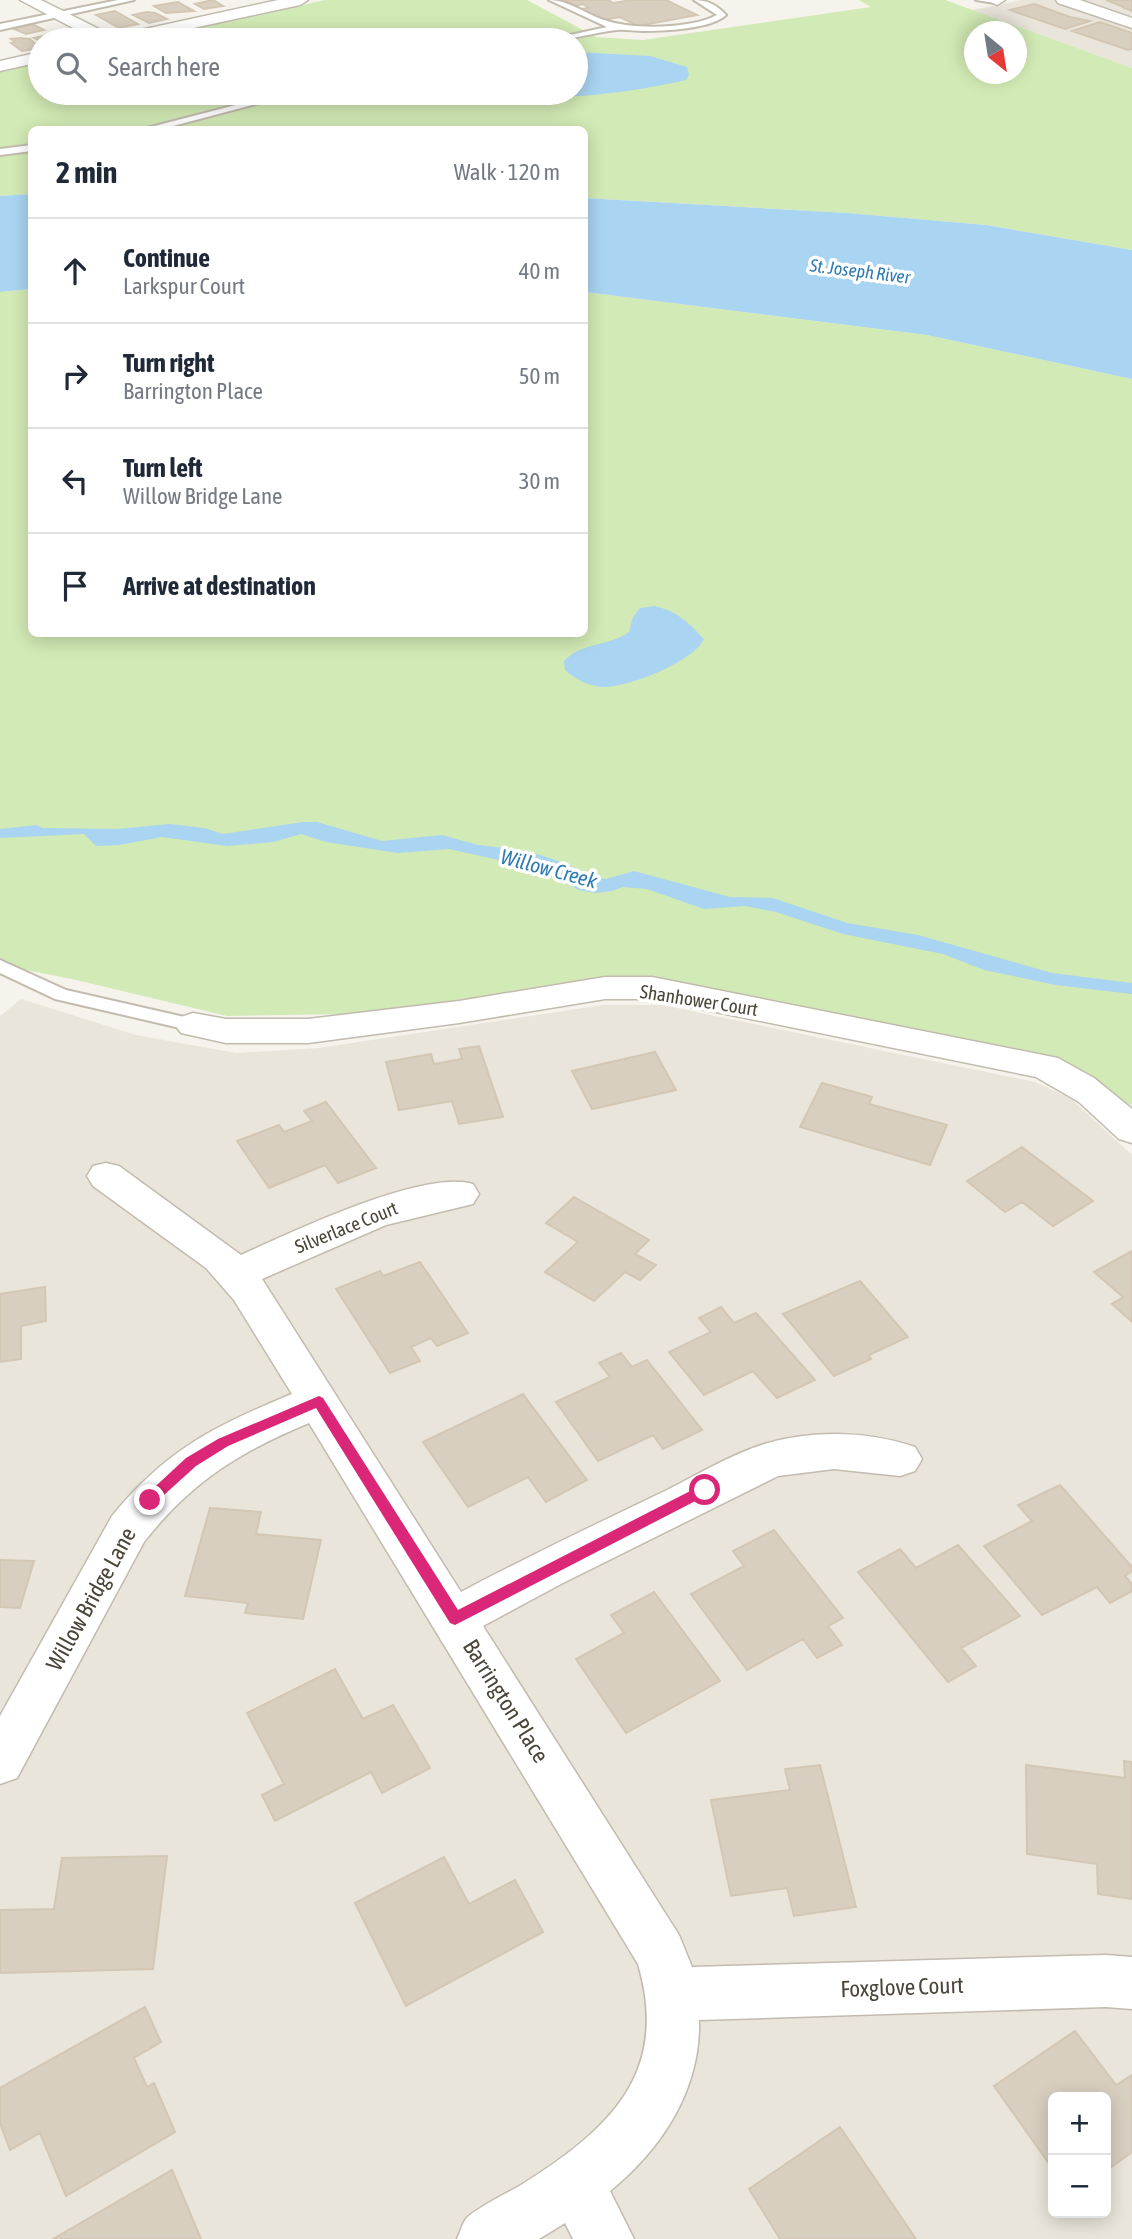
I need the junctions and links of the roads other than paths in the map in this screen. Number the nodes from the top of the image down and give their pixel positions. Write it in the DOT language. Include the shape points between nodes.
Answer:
graph roads {
  1 [pos="28,0"];
  2 [pos="130,0"];
  3 [pos="300,0"];
  4 [pos="553,0"];
  5 [pos="698,0"];
  6 [pos="979,0"];
  7 [pos="996,0"];
  8 [pos="1064,0"];
  9 [pos="58,15"];
  10 [pos="1132,23"];
  11 [pos="0,27"];
  12 [pos="614,27"];
  13 [pos="85,28"];
  14 [pos="171,28"];
  15 [pos="588,32"];
  16 [pos="28,60"];
  17 [pos="0,66"];
  18 [pos="244,105"];
  19 [pos="160,126"];
  20 [pos="28,148"];
  21 [pos="0,152"];
  22 [pos="0,966"];
  23 [pos="193,1025"];
  24 [pos="1132,1130"];
  25 [pos="106,1176"];
  26 [pos="460,1194"];
  27 [pos="236,1274"];
  28 [pos="319,1401"];
  29 [pos="900,1460"];
  30 [pos="455,1618"];
  31 [pos="0,1762"];
  32 [pos="1132,1983"];
  33 [pos="672,1994"];
  34 [pos="574,2184"];
  35 [pos="486,2239"];
  36 [pos="605,2239"];
  1 -- 9 [label="street"];
  2 -- 9 [label="lane"];
  3 -- 14 [label="street"];
  4 -- 12 [label="lane"];
  5 -- 12 [label="lane" via="722,15 706,22 651,30"];
  6 -- 7 [label="lane"];
  8 -- 10 [label="street"];
  9 -- 11 [label="lane"];
  9 -- 13 [label="street"];
  12 -- 15 [label="lane"];
  16 -- 17 [label="street"];
  18 -- 19 [label="lane"];
  20 -- 21 [label="lane"];
  22 -- 23 [label="lane" via="61,995"];
  23 -- 24 [label="street, Shanhower Court" via="226,1031 308,1031 605,988 652,988 1045,1067 1094,1093"];
  25 -- 27 [label="street, Barrington Place"];
  26 -- 27 [label="street, Silverlace Court" via="378,1211"];
  27 -- 28 [label="street, Barrington Place"];
  28 -- 30 [label="street, Barrington Place"];
  28 -- 31 [label="street, Willow Bridge Lane" via="223,1442 191,1462 150,1500 128,1529"];
  29 -- 30 [label="street" via="833,1450 769,1460"];
  30 -- 33 [label="street, Barrington Place" via="661,1953"];
  32 -- 33 [label="street, Foxglove Court"];
  33 -- 34 [label="street, Barrington Place" via="672,2042 664,2079 637,2130"];
  34 -- 35 [label="street, Barrington Place"];
  34 -- 36 [label="street"];
}
